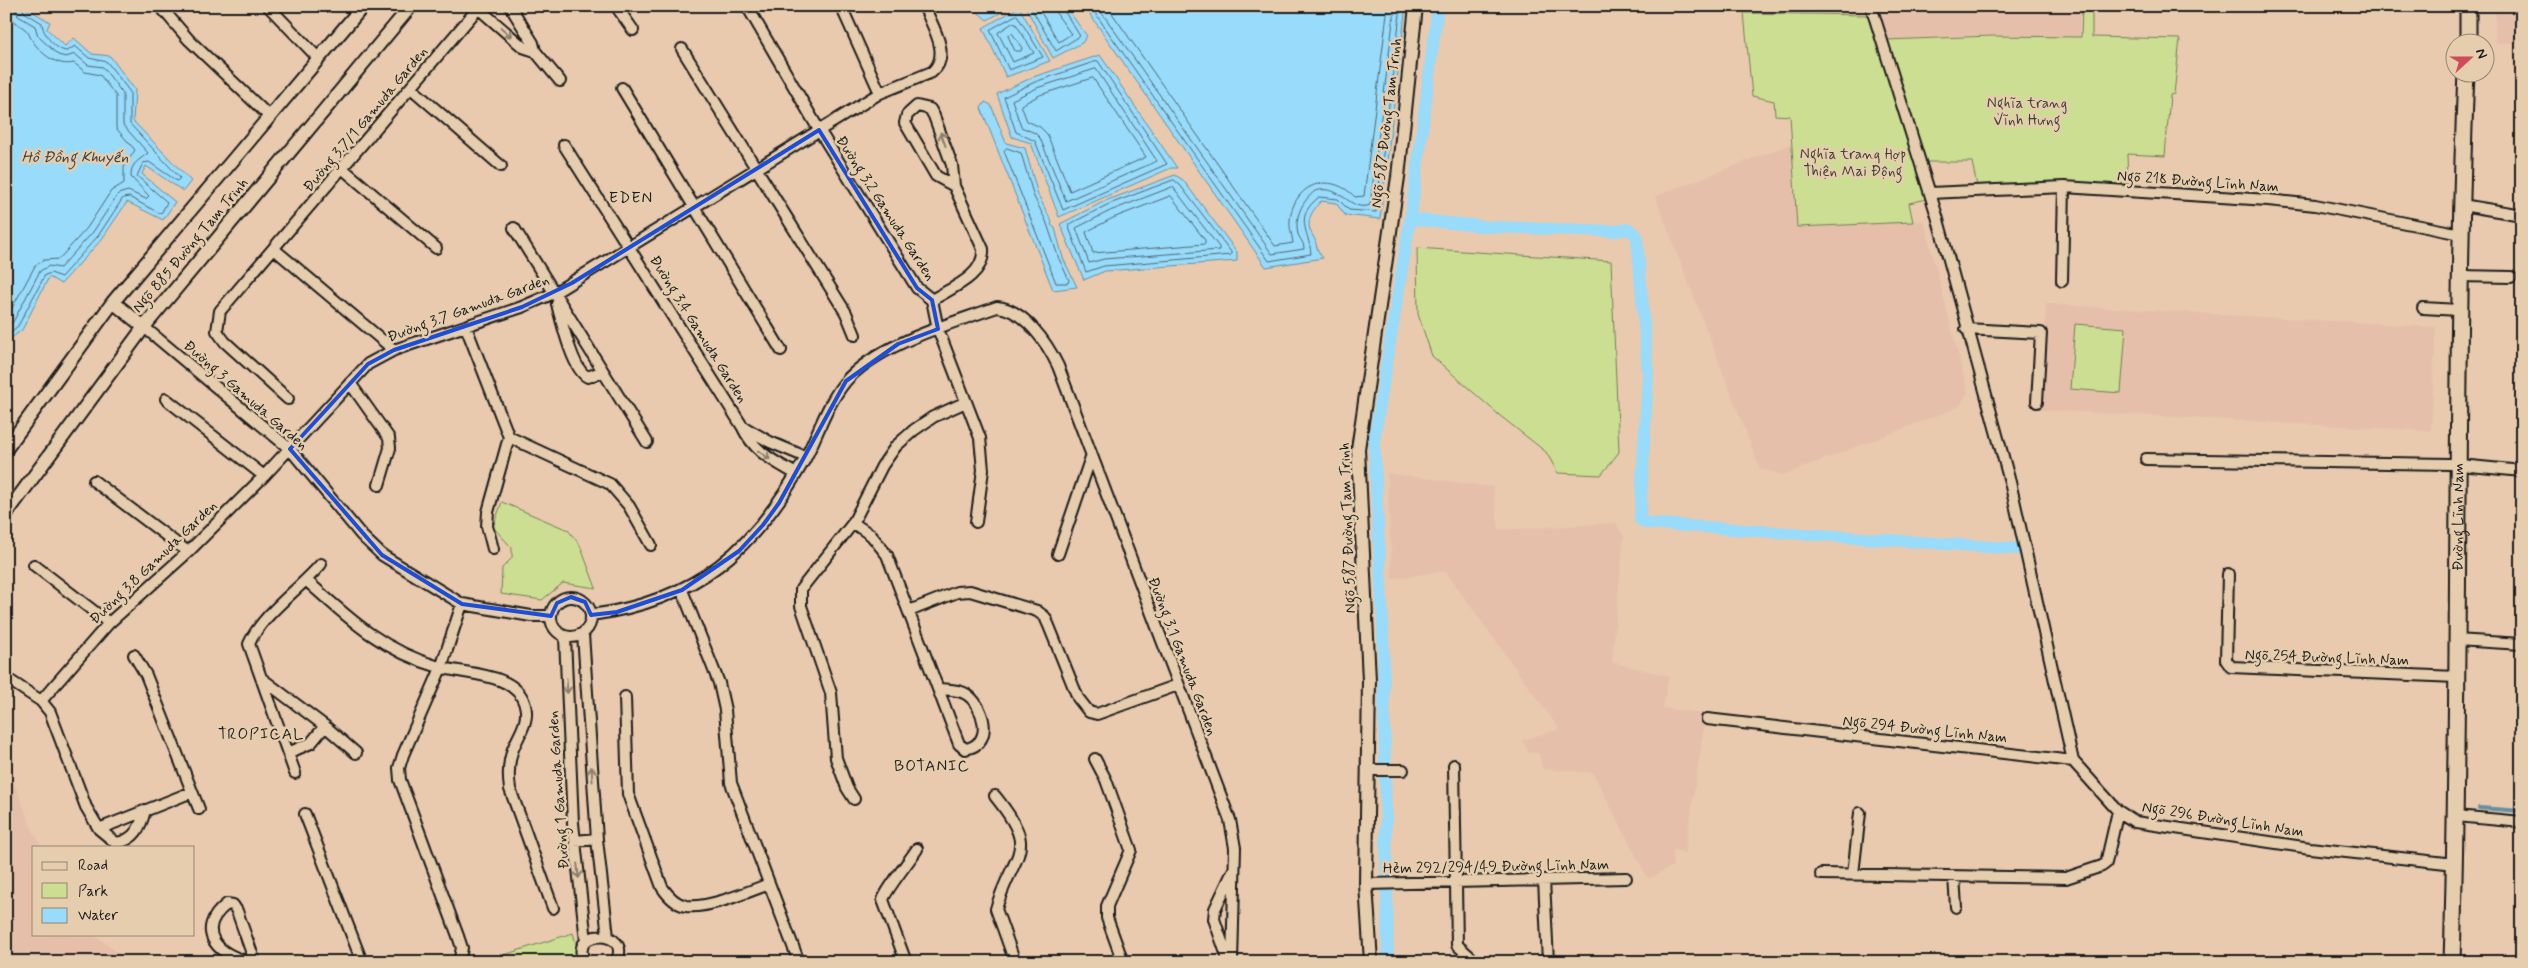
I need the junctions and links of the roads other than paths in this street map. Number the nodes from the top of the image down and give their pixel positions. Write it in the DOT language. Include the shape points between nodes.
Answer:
graph roads {
  1 [pos="160,6"];
  2 [pos="268,6"];
  3 [pos="363,6"];
  4 [pos="411,6"];
  5 [pos="510,6"];
  6 [pos="616,6"];
  7 [pos="747,6"];
  8 [pos="842,6"];
  9 [pos="924,6"];
  10 [pos="1416,6"];
  11 [pos="1871,6"];
  12 [pos="2468,6"];
  13 [pos="479,7"];
  14 [pos="633,30"];
  15 [pos="2468,32"];
  16 [pos="682,49"];
  17 [pos="535,51"];
  18 [pos="318,59"];
  19 [pos="560,81"];
  20 [pos="2466,82"];
  21 [pos="410,88"];
  22 [pos="622,88"];
  23 [pos="880,93"];
  24 [pos="270,117"];
  25 [pos="819,130"];
  26 [pos="564,145"];
  27 [pos="501,166"];
  28 [pos="342,168"];
  29 [pos="757,170"];
  30 [pos="954,186"];
  31 [pos="2064,188"];
  32 [pos="1930,193"];
  33 [pos="2462,205"];
  34 [pos="695,208"];
  35 [pos="2522,214"];
  36 [pos="514,228"];
  37 [pos="2461,234"];
  38 [pos="436,248"];
  39 [pos="630,248"];
  40 [pos="274,249"];
  41 [pos="2459,276"];
  42 [pos="2511,277"];
  43 [pos="2062,281"];
  44 [pos="554,293"];
  45 [pos="932,300"];
  46 [pos="114,302"];
  47 [pos="2423,308"];
  48 [pos="2459,310"];
  49 [pos="144,327"];
  50 [pos="466,327"];
  51 [pos="938,328"];
  52 [pos="1966,329"];
  53 [pos="855,336"];
  54 [pos="394,350"];
  55 [pos="781,350"];
  56 [pos="603,371"];
  57 [pos="350,383"];
  58 [pos="166,399"];
  59 [pos="288,399"];
  60 [pos="966,402"];
  61 [pos="2037,402"];
  62 [pos="742,426"];
  63 [pos="509,438"];
  64 [pos="647,442"];
  65 [pos="6,449"];
  66 [pos="290,449"];
  67 [pos="806,457"];
  68 [pos="1091,457"];
  69 [pos="2146,459"];
  70 [pos="2458,464"];
  71 [pos="2522,471"];
  72 [pos="796,474"];
  73 [pos="264,476"];
  74 [pos="94,481"];
  75 [pos="379,485"];
  76 [pos="6,514"];
  77 [pos="853,522"];
  78 [pos="976,522"];
  79 [pos="651,545"];
  80 [pos="493,549"];
  81 [pos="188,552"];
  82 [pos="1058,554"];
  83 [pos="321,564"];
  84 [pos="34,565"];
  85 [pos="2228,574"];
  86 [pos="306,581"];
  87 [pos="682,590"];
  88 [pos="462,604"];
  89 [pos="909,611"];
  90 [pos="551,616"];
  91 [pos="592,616"];
  92 [pos="109,623"];
  93 [pos="583,634"];
  94 [pos="565,637"];
  95 [pos="2456,640"];
  96 [pos="2522,644"];
  97 [pos="134,655"];
  98 [pos="440,668"];
  99 [pos="2456,677"];
  100 [pos="6,678"];
  101 [pos="260,678"];
  102 [pos="1178,686"];
  103 [pos="939,690"];
  104 [pos="625,697"];
  105 [pos="41,701"];
  106 [pos="1707,719"];
  107 [pos="325,726"];
  108 [pos="288,753"];
  109 [pos="356,753"];
  110 [pos="1095,759"];
  111 [pos="2073,761"];
  112 [pos="1454,765"];
  113 [pos="1373,770"];
  114 [pos="1399,770"];
  115 [pos="295,773"];
  116 [pos="192,792"];
  117 [pos="995,796"];
  118 [pos="854,799"];
  119 [pos="199,809"];
  120 [pos="145,811"];
  121 [pos="2118,811"];
  122 [pos="1860,813"];
  123 [pos="305,814"];
  124 [pos="2456,816"];
  125 [pos="2522,822"];
  126 [pos="99,829"];
  127 [pos="597,839"];
  128 [pos="575,841"];
  129 [pos="918,849"];
  130 [pos="2455,864"];
  131 [pos="1234,868"];
  132 [pos="1822,874"];
  133 [pos="1853,874"];
  134 [pos="1954,876"];
  135 [pos="1626,878"];
  136 [pos="1544,880"];
  137 [pos="1456,882"];
  138 [pos="769,884"];
  139 [pos="1373,884"];
  140 [pos="1956,907"];
  141 [pos="553,908"];
  142 [pos="608,937"];
  143 [pos="586,941"];
  144 [pos="254,962"];
  145 [pos="362,962"];
  146 [pos="459,962"];
  147 [pos="585,962"];
  148 [pos="616,962"];
  149 [pos="798,962"];
  150 [pos="906,962"];
  151 [pos="1015,962"];
  152 [pos="1124,962"];
  153 [pos="1230,962"];
  154 [pos="1371,962"];
  155 [pos="1476,962"];
  156 [pos="1548,962"];
  157 [pos="2452,962"];
  1 -- 24 [label="street" via="189,40"];
  2 -- 18 [label="street"];
  3 -- 18 [label="street, Ngõ 885 Đường Tam Trinh"];
  4 -- 49 [label="street, Ngõ 885 Đường Tam Trinh"];
  5 -- 17 [label="street"];
  6 -- 14 [label="street"];
  7 -- 25 [label="street, Đường 3.2 Gamuda Garden"];
  8 -- 23 [label="street"];
  9 -- 23 [label="street, Đường 3.7 Gamuda Garden" via="941,50 938,67"];
  10 -- 113 [label="street, Ngõ 587 Đường Tam Trinh" via="1398,177 1358,449"];
  11 -- 32 [label="street"];
  12 -- 15 [label="main road"];
  13 -- 17 [label="street, one-way" via="523,47"];
  13 -- 21 [label="street, Đường 3.7/1 Gamuda Garden"];
  16 -- 29 [label="street"];
  17 -- 19 [label="street"];
  18 -- 24 [label="street, Ngõ 885 Đường Tam Trinh"];
  20 -- 33 [label="main road, Đường Lĩnh Nam"];
  21 -- 27 [label="street"];
  21 -- 28 [label="street, Đường 3.7/1 Gamuda Garden"];
  22 -- 34 [label="street"];
  23 -- 25 [label="street, Đường 3.7 Gamuda Garden"];
  24 -- 46 [label="street, Ngõ 885 Đường Tam Trinh"];
  25 -- 29 [label="street, Đường 3.7 Gamuda Garden"];
  25 -- 45 [label="street, Đường 3.2 Gamuda Garden" via="918,288"];
  26 -- 39 [label="street, Đường 3.4 Gamuda Garden"];
  28 -- 38 [label="street"];
  28 -- 40 [label="street, Đường 3.7/1 Gamuda Garden"];
  29 -- 34 [label="street, Đường 3.7 Gamuda Garden"];
  29 -- 53 [label="street" via="846,313"];
  30 -- 30 [label="street, one-way" via="952,164 934,116 930,110 917,106 907,115 905,123 936,176"];
  30 -- 45 [label="street" via="983,249 984,260 970,276"];
  31 -- 32 [label="street, Ngõ 218 Đường Lĩnh Nam"];
  31 -- 37 [label="street, Ngõ 218 Đường Lĩnh Nam" via="2315,205"];
  31 -- 43 [label="street"];
  32 -- 52 [label="street"];
  33 -- 35 [label="street"];
  33 -- 37 [label="main road, Đường Lĩnh Nam"];
  34 -- 39 [label="street, Đường 3.7 Gamuda Garden"];
  34 -- 55 [label="street"];
  36 -- 44 [label="street"];
  37 -- 41 [label="main road, Đường Lĩnh Nam"];
  39 -- 44 [label="street, Đường 3.7 Gamuda Garden"];
  39 -- 62 [label="street, Đường 3.4 Gamuda Garden"];
  40 -- 54 [label="street"];
  40 -- 59 [label="street, Đường 3.7/1 Gamuda Garden" via="220,311 217,331"];
  41 -- 42 [label="street"];
  41 -- 48 [label="main road, Đường Lĩnh Nam"];
  44 -- 50 [label="street, Đường 3.7 Gamuda Garden"];
  44 -- 56 [label="street"];
  44 -- 56 [label="street" via="564,331 579,368 588,377"];
  45 -- 51 [label="street, Đường 3.2 Gamuda Garden"];
  46 -- 49 [label="street"];
  46 -- 65 [label="street, Ngõ 885 Đường Tam Trinh"];
  47 -- 48 [label="street"];
  48 -- 70 [label="main road, Đường Lĩnh Nam"];
  49 -- 66 [label="street, Đường 3 Gamuda Garden"];
  49 -- 76 [label="street, Ngõ 885 Đường Tam Trinh"];
  50 -- 54 [label="street, Đường 3.7 Gamuda Garden"];
  50 -- 63 [label="street"];
  51 -- 60 [label="street, Đường 3.2 Gamuda Garden"];
  51 -- 67 [label="street" via="898,344 846,381"];
  51 -- 68 [label="street, Đường 3.1 Gamuda Garden" via="997,307 1018,315 1048,347 1058,366"];
  52 -- 61 [label="street" via="2041,333"];
  52 -- 111 [label="street" via="2010,482"];
  54 -- 57 [label="street, Đường 3.7 Gamuda Garden" via="368,364"];
  56 -- 64 [label="street"];
  57 -- 66 [label="street, Đường 3.7 Gamuda Garden"];
  57 -- 75 [label="street" via="389,438 390,448"];
  58 -- 73 [label="street"];
  60 -- 77 [label="street" via="933,417 896,446"];
  60 -- 78 [label="street, Đường 3.2 Gamuda Garden" via="983,453"];
  62 -- 67 [label="street, Đường 3.4 Gamuda Garden"];
  62 -- 72 [label="street, Đường 3.4 Gamuda Garden, one-way" via="749,442 762,454"];
  63 -- 79 [label="street" via="610,484 628,506"];
  63 -- 80 [label="street" via="488,512 487,526"];
  66 -- 73 [label="street, Đường 3.8 Gamuda Garden"];
  66 -- 88 [label="street, Đường 3 Gamuda Garden" via="362,536 382,554"];
  67 -- 72 [label="street"];
  68 -- 82 [label="street"];
  68 -- 102 [label="street, Đường 3.1 Gamuda Garden"];
  69 -- 70 [label="street"];
  70 -- 71 [label="street"];
  70 -- 95 [label="main road, Đường Lĩnh Nam"];
  72 -- 87 [label="street" via="768,518 738,551"];
  73 -- 81 [label="street, Đường 3.8 Gamuda Garden"];
  74 -- 81 [label="street"];
  77 -- 89 [label="street" via="872,535 884,549"];
  77 -- 118 [label="street" via="801,589 800,597 831,693 836,758"];
  81 -- 92 [label="street, Đường 3.8 Gamuda Garden"];
  83 -- 86 [label="street"];
  84 -- 92 [label="street"];
  85 -- 99 [label="street, Ngõ 254 Đường Lĩnh Nam" via="2226,663 2231,667"];
  86 -- 98 [label="street" via="357,627 404,654"];
  86 -- 101 [label="street" via="252,636 249,644"];
  87 -- 91 [label="street" via="625,610"];
  87 -- 138 [label="street" via="720,683 731,784"];
  88 -- 90 [label="street, Đường 3 Gamuda Garden" via="531,616"];
  88 -- 98 [label="street"];
  89 -- 102 [label="street" via="957,592 970,591 1037,611 1050,626 1078,698 1089,712 1109,711"];
  89 -- 103 [label="street"];
  90 -- 91 [label="street" via="557,603 571,597 585,602"];
  90 -- 94 [label="street" via="552,625"];
  91 -- 93 [label="street"];
  92 -- 105 [label="street, Đường 3.8 Gamuda Garden"];
  93 -- 94 [label="street"];
  127 -- 93 [label="street, one-way"];
  94 -- 128 [label="street, Đường 1 Gamuda Garden, one-way"];
  95 -- 96 [label="street"];
  95 -- 99 [label="main road, Đường Lĩnh Nam"];
  97 -- 116 [label="street" via="146,675"];
  98 -- 141 [label="street" via="497,680 522,696 527,719 512,751 508,776"];
  98 -- 146 [label="street" via="399,768 400,780 462,948"];
  99 -- 124 [label="main road, Đường Lĩnh Nam"];
  100 -- 105 [label="street"];
  101 -- 107 [label="street"];
  101 -- 108 [label="street"];
  102 -- 131 [label="street, Đường 3.1 Gamuda Garden" via="1230,820 1234,834"];
  103 -- 103 [label="street" via="958,744 965,749 974,747 981,742 984,726 973,698 964,692"];
  104 -- 138 [label="street" via="628,794 668,896 687,906 730,898"];
  105 -- 126 [label="street" via="50,712 86,807"];
  106 -- 111 [label="street, Ngõ 294 Đường Lĩnh Nam"];
  107 -- 108 [label="street" via="311,743"];
  107 -- 109 [label="street"];
  108 -- 115 [label="street"];
  110 -- 152 [label="street" via="1106,780 1131,850 1107,906 1107,918"];
  111 -- 121 [label="street"];
  112 -- 137 [label="street"];
  113 -- 114 [label="street"];
  113 -- 139 [label="street, Ngõ 587 Đường Tam Trinh"];
  116 -- 119 [label="street"];
  116 -- 120 [label="street"];
  117 -- 151 [label="street" via="1013,818 1021,839 1020,852 996,909"];
  120 -- 126 [label="street"];
  120 -- 126 [label="street" via="141,826 125,842 116,843"];
  121 -- 130 [label="street, Ngõ 296 Đường Lĩnh Nam" via="2135,822 2310,848"];
  121 -- 134 [label="street, Ngõ 296 Đường Lĩnh Nam" via="2108,858 2102,866 2066,878"];
  122 -- 133 [label="street"];
  123 -- 145 [label="street"];
  124 -- 125 [label="street"];
  124 -- 130 [label="main road, Đường Lĩnh Nam"];
  127 -- 128 [label="street"];
  127 -- 142 [label="street"];
  128 -- 143 [label="street, Đường 1 Gamuda Garden, one-way"];
  129 -- 150 [label="street" via="882,900"];
  130 -- 157 [label="main road, Đường Lĩnh Nam"];
  131 -- 153 [label="street, Đường 3.1 Gamuda Garden"];
  131 -- 153 [label="street, Đường 3.1 Gamuda Garden" via="1215,909 1214,919"];
  132 -- 133 [label="street, Ngõ 296 Đường Lĩnh Nam"];
  133 -- 134 [label="street, Ngõ 296 Đường Lĩnh Nam"];
  134 -- 140 [label="street"];
  135 -- 136 [label="street, Hẻm 292/294/49 Đường Lĩnh Nam"];
  136 -- 137 [label="street, Hẻm 292/294/49 Đường Lĩnh Nam"];
  136 -- 156 [label="street"];
  137 -- 139 [label="street, Hẻm 292/294/49 Đường Lĩnh Nam"];
  137 -- 155 [label="street" via="1457,945"];
  138 -- 149 [label="street"];
  139 -- 154 [label="street, Ngõ 587 Đường Tam Trinh"];
  142 -- 143 [label="street" via="592,936"];
  142 -- 148 [label="street" via="618,950"];
  143 -- 147 [label="street, Đường 1 Gamuda Garden" via="582,949"];
  144 -- 144 [label="street" via="228,956 210,934 212,922 227,904 233,905 237,911"];
}
